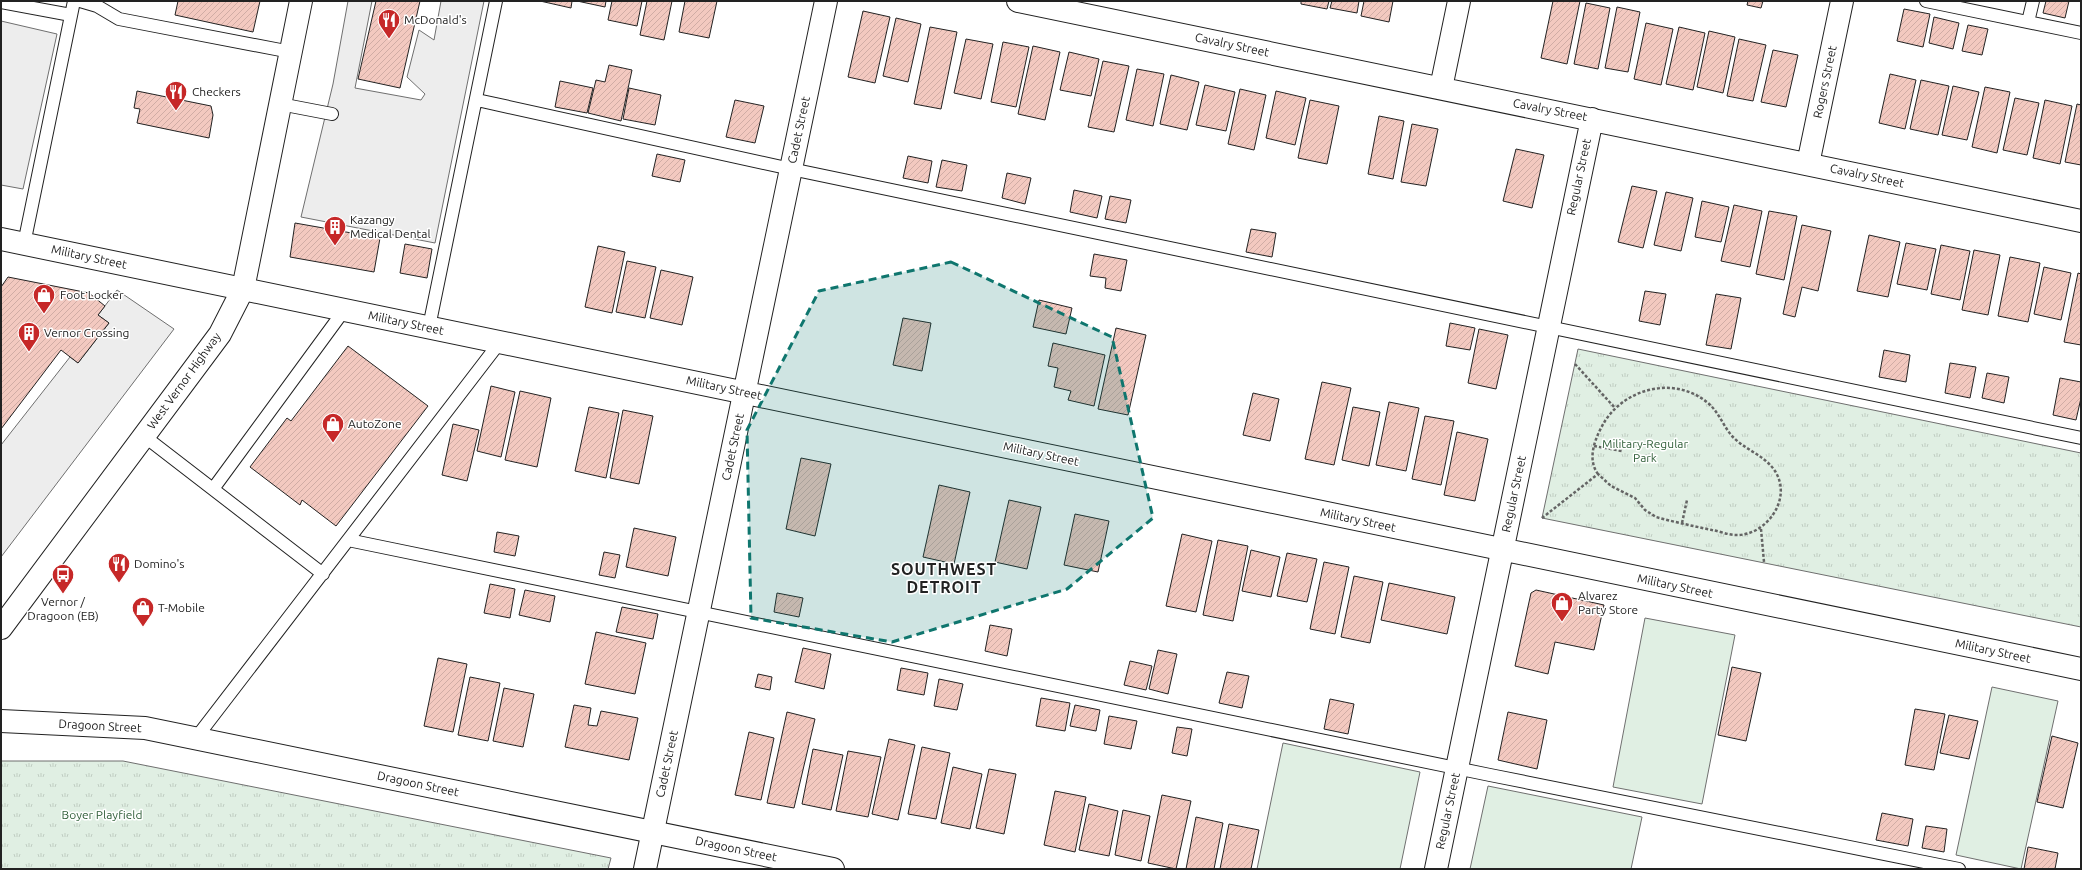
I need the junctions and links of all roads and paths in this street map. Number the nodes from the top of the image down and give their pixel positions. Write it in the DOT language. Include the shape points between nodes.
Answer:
graph roads {
  1 [pos="74,1"];
  2 [pos="80,1"];
  3 [pos="301,1"];
  4 [pos="496,1"];
  5 [pos="826,1"];
  6 [pos="1018,1"];
  7 [pos="1459,1"];
  8 [pos="1842,1"];
  9 [pos="1926,1"];
  10 [pos="2033,1"];
  11 [pos="1,2"];
  12 [pos="1075,7"];
  13 [pos="71,15"];
  14 [pos="2028,22"];
  15 [pos="2081,33"];
  16 [pos="291,52"];
  17 [pos="1441,88"];
  18 [pos="477,100"];
  19 [pos="280,104"];
  20 [pos="332,114"];
  21 [pos="1592,119"];
  22 [pos="1808,164"];
  23 [pos="791,169"];
  24 [pos="2081,220"];
  25 [pos="2,240"];
  26 [pos="24,244"];
  27 [pos="243,289"];
  28 [pos="345,309"];
  29 [pos="1548,326"];
  30 [pos="429,328"];
  31 [pos="500,342"];
  32 [pos="1575,364"];
  33 [pos="745,392"];
  34 [pos="1615,408"];
  35 [pos="144,436"];
  36 [pos="2081,438"];
  37 [pos="1594,446"];
  38 [pos="1622,451"];
  39 [pos="1598,474"];
  40 [pos="213,489"];
  41 [pos="1687,500"];
  42 [pos="1542,518"];
  43 [pos="1682,523"];
  44 [pos="1761,529"];
  45 [pos="348,540"];
  46 [pos="1502,550"];
  47 [pos="1764,562"];
  48 [pos="323,574"];
  49 [pos="699,611"];
  50 [pos="1,628"];
  51 [pos="2081,669"];
  52 [pos="1,721"];
  53 [pos="196,738"];
  54 [pos="1456,769"];
  55 [pos="653,832"];
  56 [pos="645,869"];
  57 [pos="833,869"];
  58 [pos="1436,869"];
  59 [pos="1959,869"];
  1 -- 13 [label="lane"];
  2 -- 16 [label="lane" via="97,6 119,19"];
  3 -- 16 [label="street, West Vernor Highway"];
  4 -- 18 [label="lane"];
  5 -- 23 [label="street, Cadet Street"];
  6 -- 12 [label="street, Cavalry Street"];
  7 -- 17 [label="street"];
  8 -- 22 [label="street, Rogers Street"];
  9 -- 14 [label="lane"];
  10 -- 14 [label="lane"];
  11 -- 13 [label="lane"];
  12 -- 17 [label="street, Cavalry Street"];
  13 -- 26 [label="lane"];
  14 -- 15 [label="lane"];
  16 -- 19 [label="street, West Vernor Highway"];
  17 -- 21 [label="street, Cavalry Street"];
  18 -- 23 [label="lane"];
  18 -- 30 [label="lane"];
  19 -- 20 [label="lane"];
  19 -- 27 [label="street, West Vernor Highway"];
  21 -- 22 [label="street, Cavalry Street"];
  21 -- 29 [label="street, Regular Street"];
  22 -- 24 [label="street, Cavalry Street"];
  23 -- 29 [label="lane"];
  23 -- 33 [label="street, Cadet Street"];
  25 -- 26 [label="street, Military Street"];
  26 -- 27 [label="street, Military Street"];
  27 -- 28 [label="street, Military Street"];
  27 -- 35 [label="street, West Vernor Highway" via="220,334"];
  28 -- 30 [label="street, Military Street"];
  28 -- 40 [label="lane"];
  29 -- 36 [label="lane"];
  29 -- 46 [label="street, Regular Street"];
  30 -- 31 [label="street, Military Street"];
  31 -- 33 [label="street, Military Street"];
  31 -- 45 [label="lane"];
  32 -- 34 [label="path"];
  33 -- 46 [label="street, Military Street"];
  33 -- 49 [label="street, Cadet Street"];
  34 -- 37 [label="path" via="1600,429"];
  34 -- 44 [label="path" via="1628,398 1663,387 1684,391 1708,403 1733,438 1765,459 1776,472 1780,488 1777,505"];
  35 -- 40 [label="lane"];
  35 -- 50 [label="street, West Vernor Highway"];
  37 -- 38 [label="path"];
  37 -- 39 [label="path" via="1593,468"];
  39 -- 42 [label="path"];
  39 -- 43 [label="path" via="1611,486 1635,498 1645,510 1656,517"];
  40 -- 48 [label="lane"];
  41 -- 43 [label="path"];
  43 -- 44 [label="path" via="1736,535"];
  44 -- 47 [label="path"];
  45 -- 48 [label="lane"];
  45 -- 49 [label="lane"];
  46 -- 51 [label="street, Military Street"];
  46 -- 54 [label="street, Regular Street"];
  48 -- 53 [label="lane"];
  49 -- 54 [label="lane"];
  49 -- 55 [label="street, Cadet Street"];
  52 -- 53 [label="street, Dragoon Street" via="145,728"];
  53 -- 55 [label="street, Dragoon Street"];
  54 -- 58 [label="street, Regular Street"];
  54 -- 59 [label="lane"];
  55 -- 56 [label="street, Cadet Street"];
  55 -- 57 [label="street, Dragoon Street"];
}
